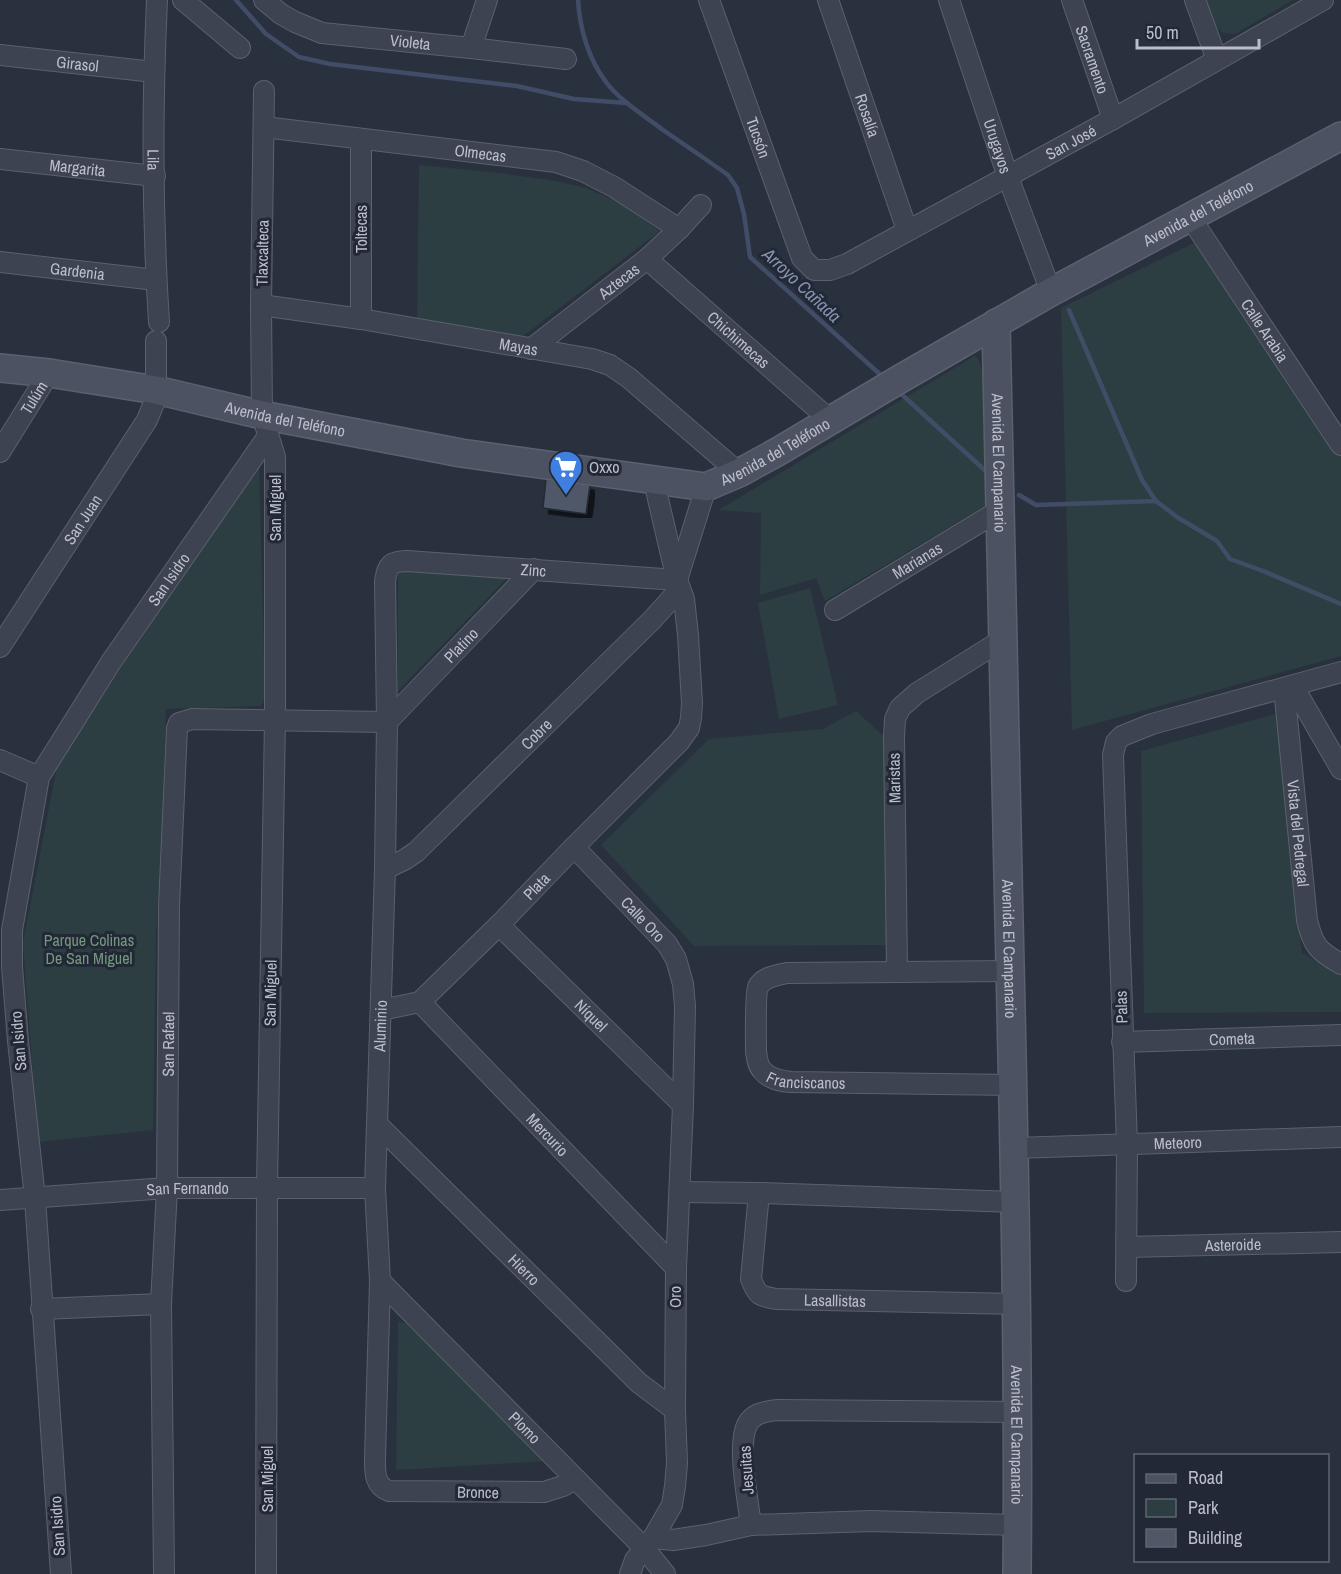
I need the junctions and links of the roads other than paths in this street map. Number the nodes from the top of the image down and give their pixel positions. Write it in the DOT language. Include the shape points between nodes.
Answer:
graph roads {
  1 [pos="157,0"];
  2 [pos="183,0"];
  3 [pos="264,0"];
  4 [pos="487,0"];
  5 [pos="709,0"];
  6 [pos="828,0"];
  7 [pos="949,0"];
  8 [pos="1072,0"];
  9 [pos="1195,0"];
  10 [pos="1323,0"];
  11 [pos="240,48"];
  12 [pos="471,48"];
  13 [pos="0,55"];
  14 [pos="566,59"];
  15 [pos="1217,60"];
  16 [pos="154,72"];
  17 [pos="264,91"];
  18 [pos="1113,119"];
  19 [pos="264,127"];
  20 [pos="1341,136"];
  21 [pos="361,139"];
  22 [pos="0,159"];
  23 [pos="155,176"];
  24 [pos="1008,177"];
  25 [pos="701,205"];
  26 [pos="1190,218"];
  27 [pos="679,229"];
  28 [pos="908,230"];
  29 [pos="647,259"];
  30 [pos="0,262"];
  31 [pos="814,270"];
  32 [pos="156,280"];
  33 [pos="1051,292"];
  34 [pos="261,305"];
  35 [pos="361,318"];
  36 [pos="996,323"];
  37 [pos="531,349"];
  38 [pos="0,368"];
  39 [pos="50,373"];
  40 [pos="156,390"];
  41 [pos="831,420"];
  42 [pos="265,425"];
  43 [pos="1341,445"];
  44 [pos="0,452"];
  45 [pos="739,473"];
  46 [pos="654,479"];
  47 [pos="706,487"];
  48 [pos="1000,510"];
  49 [pos="390,565"];
  50 [pos="534,569"];
  51 [pos="679,584"];
  52 [pos="835,610"];
  53 [pos="1002,640"];
  54 [pos="0,647"];
  55 [pos="1341,672"];
  56 [pos="1288,687"];
  57 [pos="275,720"];
  58 [pos="387,722"];
  59 [pos="679,742"];
  60 [pos="0,760"];
  61 [pos="1341,769"];
  62 [pos="39,777"];
  63 [pos="574,847"];
  64 [pos="385,869"];
  65 [pos="499,925"];
  66 [pos="1341,964"];
  67 [pos="897,971"];
  68 [pos="1010,971"];
  69 [pos="420,1002"];
  70 [pos="685,1006"];
  71 [pos="381,1010"];
  72 [pos="1341,1035"];
  73 [pos="1122,1042"];
  74 [pos="1014,1085"];
  75 [pos="683,1105"];
  76 [pos="377,1124"];
  77 [pos="1341,1137"];
  78 [pos="1127,1144"];
  79 [pos="1014,1148"];
  80 [pos="267,1187"];
  81 [pos="167,1188"];
  82 [pos="375,1188"];
  83 [pos="680,1192"];
  84 [pos="759,1193"];
  85 [pos="34,1198"];
  86 [pos="0,1200"];
  87 [pos="1014,1202"];
  88 [pos="1341,1242"];
  89 [pos="1127,1247"];
  90 [pos="676,1268"];
  91 [pos="380,1281"];
  92 [pos="1126,1281"];
  93 [pos="161,1304"];
  94 [pos="1017,1304"];
  95 [pos="41,1309"];
  96 [pos="675,1410"];
  97 [pos="1018,1413"];
  98 [pos="575,1479"];
  99 [pos="380,1487"];
  100 [pos="751,1525"];
  101 [pos="1018,1525"];
  102 [pos="649,1543"];
  103 [pos="61,1574"];
  104 [pos="164,1574"];
  105 [pos="266,1574"];
  106 [pos="630,1574"];
  107 [pos="665,1574"];
  108 [pos="1017,1574"];
  1 -- 16 [label="street, Lila"];
  2 -- 11 [label="street"];
  3 -- 12 [label="street, Violeta" via="280,14 322,33"];
  4 -- 12 [label="street"];
  5 -- 31 [label="street, Tucsón" via="795,242 802,258"];
  6 -- 28 [label="street, Rosalía"];
  7 -- 24 [label="street, Urugayos"];
  8 -- 18 [label="street, Sacramento"];
  9 -- 15 [label="street"];
  10 -- 15 [label="street, San José"];
  12 -- 14 [label="street, Violeta"];
  13 -- 16 [label="street, Girasol"];
  15 -- 18 [label="street, San José"];
  16 -- 23 [label="street, Lila"];
  17 -- 19 [label="street, Tlaxcalteca"];
  18 -- 24 [label="street, San José"];
  19 -- 21 [label="street, Olmecas"];
  19 -- 34 [label="street, Tlaxcalteca"];
  20 -- 26 [label="street, Avenida del Teléfono"];
  21 -- 27 [label="street, Olmecas" via="556,162 615,187"];
  21 -- 35 [label="street, Toltecas"];
  22 -- 23 [label="street, Margarita"];
  23 -- 32 [label="street, Lila"];
  24 -- 28 [label="street, San José"];
  24 -- 33 [label="street, Urugayos"];
  25 -- 27 [label="street, Aztecas"];
  26 -- 33 [label="street, Avenida del Teléfono"];
  26 -- 43 [label="street, Calle Arabia"];
  27 -- 29 [label="street, Aztecas"];
  28 -- 31 [label="street, San José" via="847,264"];
  29 -- 37 [label="street, Aztecas"];
  29 -- 41 [label="street, Chichimecas"];
  30 -- 32 [label="street, Gardenia"];
  32 -- 40 [label="street, Lila"];
  33 -- 36 [label="street, Avenida del Teléfono"];
  34 -- 35 [label="street, Mayas"];
  34 -- 42 [label="street, Tlaxcalteca"];
  35 -- 37 [label="street, Mayas"];
  36 -- 41 [label="street, Avenida del Teléfono"];
  36 -- 48 [label="street, Avenida El Campanario"];
  37 -- 45 [label="street, Mayas" via="610,365"];
  38 -- 39 [label="street, Avenida del Teléfono"];
  39 -- 40 [label="street, Avenida del Teléfono"];
  39 -- 44 [label="street, Tulúm"];
  40 -- 42 [label="street, Avenida del Teléfono"];
  40 -- 54 [label="street, San Juan" via="147,420"];
  41 -- 45 [label="street, Avenida del Teléfono"];
  42 -- 46 [label="street, Avenida del Teléfono"];
  42 -- 57 [label="street, San Miguel" via="275,457"];
  42 -- 62 [label="street, San Isidro"];
  45 -- 47 [label="street, Avenida del Teléfono"];
  46 -- 47 [label="street, Avenida del Teléfono"];
  46 -- 51 [label="street, Cobre"];
  47 -- 51 [label="street, Cobre"];
  48 -- 52 [label="street, Marianas"];
  48 -- 53 [label="street, Avenida El Campanario"];
  49 -- 50 [label="street, Zinc" via="407,561"];
  49 -- 58 [label="street, Aluminio" via="385,581"];
  50 -- 51 [label="street, Zinc"];
  50 -- 58 [label="street, Platino"];
  51 -- 59 [label="street, Cobre" via="688,635 692,702 689,728"];
  51 -- 64 [label="street, Cobre" via="652,620 416,852"];
  53 -- 67 [label="street, Maristas" via="917,693 900,708 895,719"];
  53 -- 68 [label="street, Avenida El Campanario"];
  55 -- 56 [label="street"];
  56 -- 61 [label="street"];
  56 -- 66 [label="street, Vista del Pedregal" via="1307,920 1316,947"];
  56 -- 73 [label="street, Palas" via="1152,724 1116,742 1113,754"];
  57 -- 58 [label="street, San Rafael"];
  57 -- 80 [label="street, San Miguel"];
  57 -- 81 [label="street, San Rafael" via="192,719 179,723 177,728 169,906"];
  58 -- 64 [label="street, Aluminio"];
  59 -- 63 [label="street, Plata"];
  60 -- 62 [label="street"];
  62 -- 85 [label="street, San Isidro" via="12,930 18,1041"];
  63 -- 65 [label="street, Plata"];
  63 -- 70 [label="street, Calle Oro" via="667,944 676,959"];
  64 -- 71 [label="street, Aluminio"];
  65 -- 69 [label="street, Plata"];
  65 -- 75 [label="street, Níquel"];
  67 -- 68 [label="street, Franciscanos"];
  67 -- 74 [label="street, Franciscanos" via="787,973 764,980 758,987 757,998 756,1054 760,1068 777,1080 791,1082"];
  68 -- 74 [label="street, Avenida El Campanario"];
  69 -- 71 [label="street"];
  69 -- 90 [label="street, Mercurio"];
  70 -- 75 [label="street, Oro"];
  71 -- 76 [label="street, Aluminio"];
  72 -- 73 [label="street, Cometa"];
  73 -- 78 [label="street, Palas"];
  74 -- 79 [label="street, Avenida El Campanario"];
  75 -- 83 [label="street, Oro"];
  76 -- 82 [label="street, Aluminio"];
  76 -- 96 [label="street, Hierro" via="639,1383"];
  77 -- 78 [label="street, Meteoro"];
  78 -- 79 [label="street, Meteoro"];
  78 -- 89 [label="street, Palas"];
  79 -- 87 [label="street, Avenida El Campanario"];
  80 -- 81 [label="street, San Fernando"];
  80 -- 82 [label="street, San Fernando"];
  80 -- 105 [label="street, San Miguel"];
  81 -- 85 [label="street, San Fernando"];
  81 -- 93 [label="street, San Rafael"];
  82 -- 91 [label="street, Aluminio"];
  83 -- 84 [label="street"];
  83 -- 90 [label="street, Oro"];
  84 -- 87 [label="street"];
  84 -- 94 [label="street, Lasallistas" via="751,1279 762,1296"];
  85 -- 86 [label="street, San Fernando"];
  85 -- 95 [label="street, San Isidro"];
  87 -- 94 [label="street, Avenida El Campanario"];
  88 -- 89 [label="street, Asteroide"];
  89 -- 92 [label="street, Palas"];
  90 -- 96 [label="street, Oro"];
  91 -- 98 [label="street, Plomo"];
  91 -- 99 [label="street, Aluminio" via="375,1458"];
  93 -- 95 [label="street"];
  93 -- 104 [label="street, San Rafael"];
  94 -- 97 [label="street, Avenida El Campanario"];
  95 -- 103 [label="street, San Isidro"];
  96 -- 102 [label="street, Oro" via="677,1463 672,1505"];
  97 -- 100 [label="street, Jesuitas" via="776,1410 756,1415 747,1424 743,1452"];
  97 -- 101 [label="street, Avenida El Campanario"];
  98 -- 99 [label="street, Bronce" via="544,1492 389,1491"];
  98 -- 102 [label="street, Plomo"];
  100 -- 101 [label="street" via="871,1521"];
  100 -- 102 [label="street"];
  101 -- 108 [label="street, Avenida El Campanario"];
  102 -- 106 [label="street, Oro" via="635,1560"];
  102 -- 107 [label="street, Plomo"];
}
